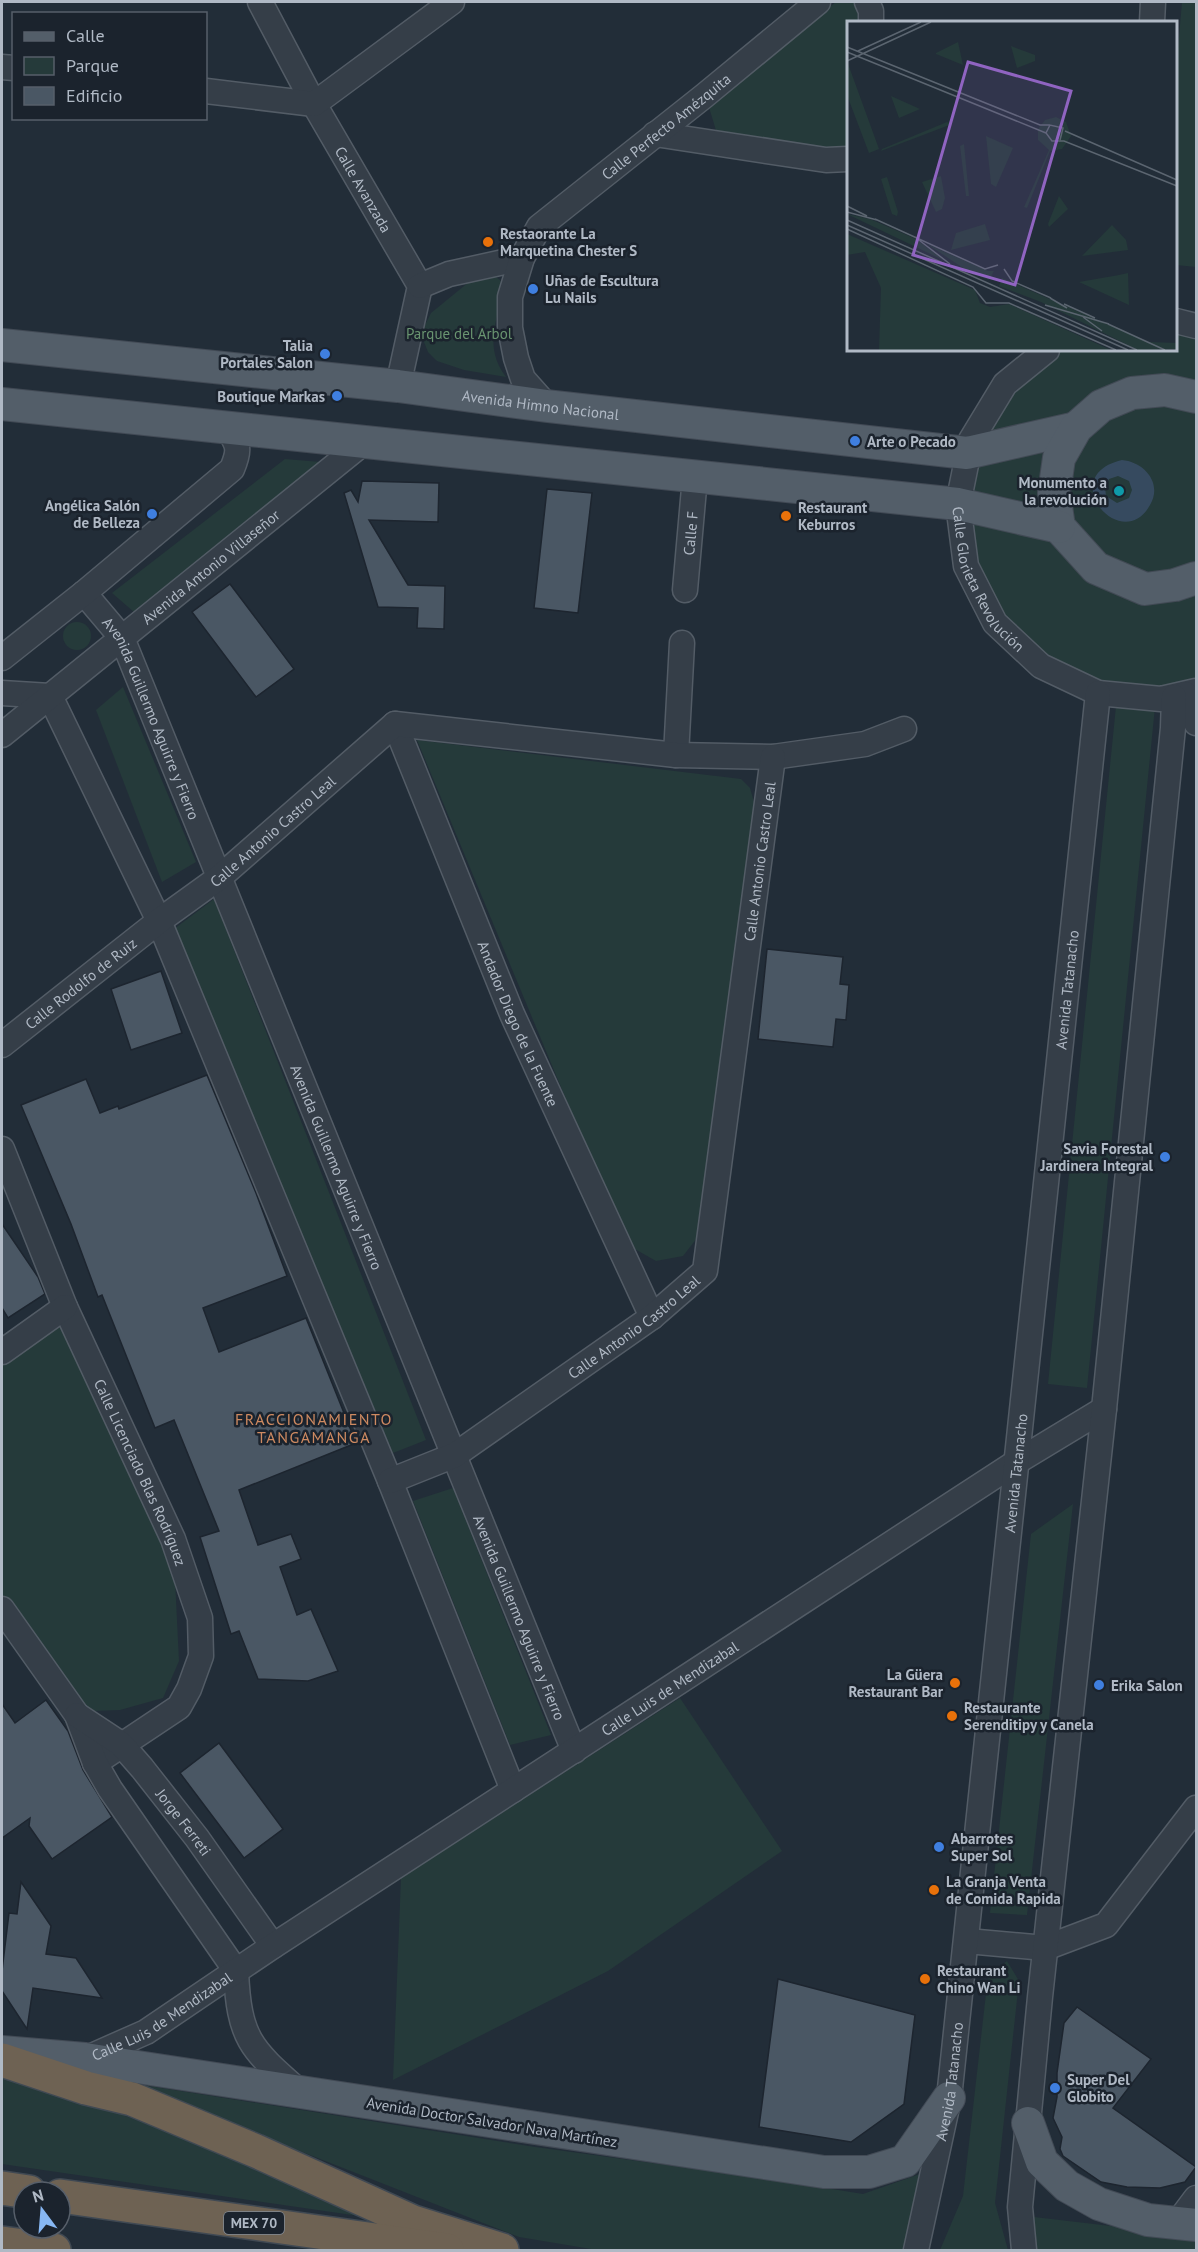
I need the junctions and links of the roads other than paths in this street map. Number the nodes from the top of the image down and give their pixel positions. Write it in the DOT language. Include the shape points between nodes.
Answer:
graph roads {
  1 [pos="260,2"];
  2 [pos="452,2"];
  3 [pos="818,2"];
  4 [pos="867,2"];
  5 [pos="1153,2"];
  6 [pos="871,21"];
  7 [pos="1152,21"];
  8 [pos="207,91"];
  9 [pos="314,104"];
  10 [pos="655,134"];
  11 [pos="847,159"];
  12 [pos="522,258"];
  13 [pos="420,286"];
  14 [pos="1177,321"];
  15 [pos="1197,326"];
  16 [pos="2,345"];
  17 [pos="1046,351"];
  18 [pos="398,386"];
  19 [pos="1197,397"];
  20 [pos="2,404"];
  21 [pos="547,406"];
  22 [pos="1076,428"];
  23 [pos="228,429"];
  24 [pos="363,443"];
  25 [pos="967,453"];
  26 [pos="695,477"];
  27 [pos="958,504"];
  28 [pos="1059,527"];
  29 [pos="1197,578"];
  30 [pos="686,590"];
  31 [pos="84,593"];
  32 [pos="122,638"];
  33 [pos="682,643"];
  34 [pos="2,658"];
  35 [pos="2,693"];
  36 [pos="1098,693"];
  37 [pos="1185,694"];
  38 [pos="50,696"];
  39 [pos="1197,723"];
  40 [pos="395,724"];
  41 [pos="904,729"];
  42 [pos="2,735"];
  43 [pos="676,755"];
  44 [pos="773,757"];
  45 [pos="219,877"];
  46 [pos="159,921"];
  47 [pos="2,1045"];
  48 [pos="2,1149"];
  49 [pos="65,1307"];
  50 [pos="652,1317"];
  51 [pos="2,1352"];
  52 [pos="1104,1409"];
  53 [pos="455,1455"];
  54 [pos="1018,1461"];
  55 [pos="390,1481"];
  56 [pos="2,1609"];
  57 [pos="77,1715"];
  58 [pos="121,1744"];
  59 [pos="574,1751"];
  60 [pos="95,1763"];
  61 [pos="513,1790"];
  62 [pos="1197,1808"];
  63 [pos="967,1941"];
  64 [pos="273,1946"];
  65 [pos="1045,1948"];
  66 [pos="236,1971"];
  67 [pos="2,2052"];
  68 [pos="86,2059"];
  69 [pos="2,2060"];
  70 [pos="301,2093"];
  71 [pos="949,2098"];
  72 [pos="1028,2123"];
  73 [pos="72,2198"];
  74 [pos="1197,2198"];
  75 [pos="1187,2224"];
  76 [pos="2,2243"];
  77 [pos="54,2250"];
  78 [pos="447,2250"];
  79 [pos="502,2250"];
  80 [pos="916,2250"];
  81 [pos="1024,2250"];
  1 -- 9 [label="street, Calle Avanzada"];
  2 -- 9 [label="street"];
  3 -- 10 [label="street, Calle Perfecto Amézquita"];
  4 -- 6 [label="street"];
  5 -- 7 [label="street"];
  8 -- 9 [label="street"];
  9 -- 13 [label="street, Calle Avanzada"];
  10 -- 11 [label="street" via="826,160"];
  10 -- 12 [label="street, Calle Perfecto Amézquita" via="539,227"];
  12 -- 13 [label="street" via="449,274"];
  12 -- 21 [label="street, Calle Perfecto Amézquita" via="510,297 510,328 523,379"];
  13 -- 18 [label="street"];
  14 -- 15 [label="street"];
  16 -- 18 [label="main road, Avenida Himno Nacional"];
  17 -- 25 [label="street, Calle Glorieta Revolución" via="1005,384"];
  18 -- 21 [label="main road, Avenida Himno Nacional"];
  19 -- 22 [label="main road" via="1165,390 1132,393 1101,406"];
  20 -- 23 [label="main road"];
  21 -- 25 [label="main road, Avenida Himno Nacional"];
  22 -- 25 [label="main road, Avenida Himno Nacional"];
  22 -- 28 [label="main road" via="1059,458 1054,493"];
  23 -- 24 [label="main road"];
  23 -- 31 [label="street" via="237,443 238,456 232,469"];
  24 -- 26 [label="main road"];
  24 -- 32 [label="street, Avenida Antonio Villaseñor"];
  25 -- 27 [label="street, Calle Glorieta Revolución"];
  26 -- 27 [label="main road"];
  26 -- 30 [label="street, Calle F"];
  27 -- 28 [label="main road"];
  27 -- 36 [label="street, Calle Glorieta Revolución" via="966,566 995,623 1041,666"];
  28 -- 29 [label="main road" via="1096,568 1145,589"];
  31 -- 32 [label="street, Avenida Guillermo Aguirre y Fierro"];
  31 -- 34 [label="street"];
  32 -- 38 [label="street, Avenida Antonio Villaseñor"];
  32 -- 45 [label="street, Avenida Guillermo Aguirre y Fierro"];
  33 -- 43 [label="street"];
  35 -- 38 [label="street"];
  36 -- 37 [label="street, Calle Glorieta Revolución" via="1161,699"];
  36 -- 54 [label="street, Avenida Tatanacho"];
  37 -- 39 [label="street"];
  37 -- 52 [label="street" via="1173,728"];
  38 -- 42 [label="street, Avenida Antonio Villaseñor"];
  38 -- 46 [label="street"];
  40 -- 43 [label="street"];
  40 -- 45 [label="street, Calle Antonio Castro Leal"];
  40 -- 50 [label="street, Andador Diego de la Fuente" via="512,1014"];
  41 -- 44 [label="street" via="865,744"];
  43 -- 44 [label="street"];
  44 -- 50 [label="street, Calle Antonio Castro Leal" via="705,1271"];
  45 -- 46 [label="street, Calle Antonio Castro Leal"];
  45 -- 53 [label="street, Avenida Guillermo Aguirre y Fierro"];
  46 -- 47 [label="street, Calle Rodolfo de Ruiz"];
  46 -- 55 [label="street"];
  48 -- 49 [label="street, Calle Licenciado Blas Rodríguez"];
  49 -- 51 [label="street"];
  49 -- 58 [label="street, Calle Licenciado Blas Rodríguez" via="173,1539 200,1618 201,1656 179,1707"];
  50 -- 53 [label="street, Calle Antonio Castro Leal"];
  52 -- 54 [label="street, Calle Luis de Mendizabal"];
  52 -- 65 [label="street"];
  53 -- 55 [label="street, Calle Antonio Castro Leal"];
  53 -- 59 [label="street, Avenida Guillermo Aguirre y Fierro"];
  54 -- 59 [label="street, Calle Luis de Mendizabal"];
  54 -- 63 [label="street, Avenida Tatanacho"];
  55 -- 61 [label="street"];
  56 -- 57 [label="street, Jorge Ferreti"];
  57 -- 58 [label="street, Jorge Ferreti"];
  57 -- 60 [label="street, Jorge Ferreti"];
  58 -- 60 [label="street, Calle Licenciado Blas Rodríguez"];
  58 -- 64 [label="street, Jorge Ferreti" via="197,1838"];
  59 -- 61 [label="street, Calle Luis de Mendizabal"];
  60 -- 66 [label="street, Jorge Ferreti"];
  61 -- 64 [label="street, Calle Luis de Mendizabal"];
  62 -- 65 [label="street" via="1106,1925"];
  63 -- 65 [label="street"];
  63 -- 71 [label="street, Avenida Tatanacho"];
  64 -- 66 [label="street, Calle Luis de Mendizabal"];
  65 -- 72 [label="street"];
  66 -- 68 [label="street, Calle Luis de Mendizabal" via="146,2032"];
  66 -- 70 [label="street, Calle Luis de Mendizabal" via="237,2004 244,2031 260,2057"];
  67 -- 68 [label="main road, Avenida Doctor Salvador Nava Martínez"];
  68 -- 70 [label="main road, Avenida Doctor Salvador Nava Martínez"];
  69 -- 79 [label="highway" via="132,2099 413,2222"];
  70 -- 71 [label="main road, Avenida Doctor Salvador Nava Martínez" via="824,2172 869,2172 905,2161"];
  71 -- 80 [label="street, Avenida Tatanacho"];
  72 -- 75 [label="main road" via="1042,2162 1067,2186 1100,2204 1148,2220"];
  72 -- 81 [label="street" via="1020,2207"];
  73 -- 78 [label="highway, MEX 70"];
  74 -- 75 [label="street"];
  76 -- 77 [label="highway"];
}
